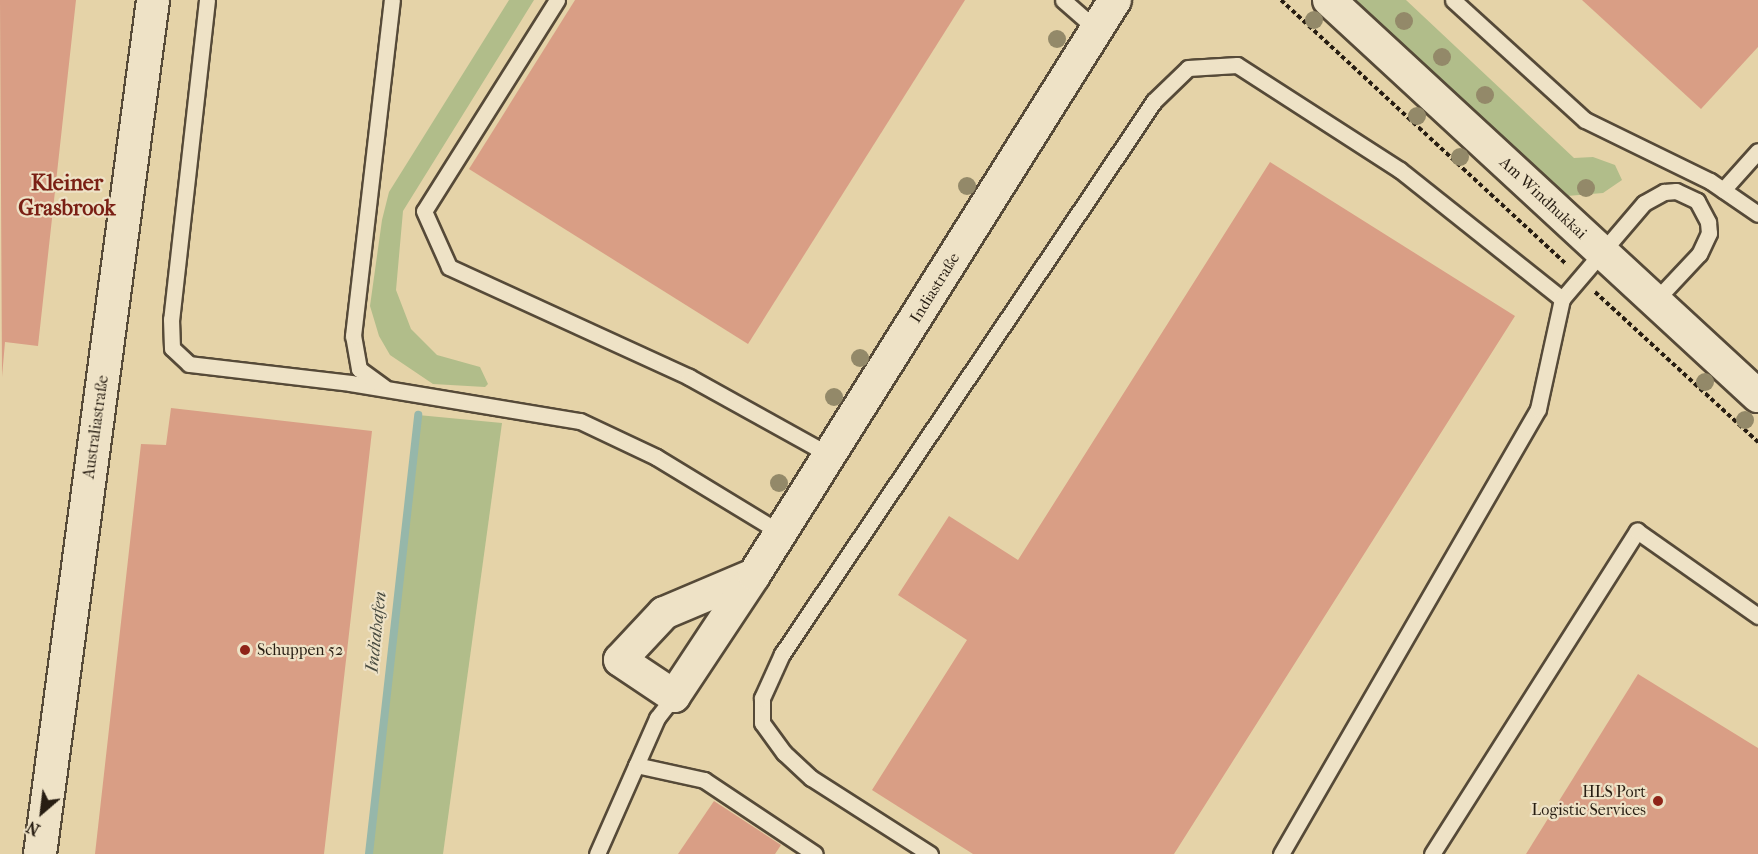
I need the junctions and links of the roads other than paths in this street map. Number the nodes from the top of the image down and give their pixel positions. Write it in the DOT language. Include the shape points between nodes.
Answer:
graph roads {
  1 [pos="153,0"];
  2 [pos="207,0"];
  3 [pos="392,0"];
  4 [pos="557,0"];
  5 [pos="1063,0"];
  6 [pos="1115,0"];
  7 [pos="1329,0"];
  8 [pos="1453,0"];
  9 [pos="1096,29"];
  10 [pos="1758,151"];
  11 [pos="1710,181"];
  12 [pos="1723,190"];
  13 [pos="1697,201"];
  14 [pos="1758,214"];
  15 [pos="1600,252"];
  16 [pos="1562,299"];
  17 [pos="1655,301"];
  18 [pos="386,388"];
  19 [pos="1758,396"];
  20 [pos="830,455"];
  21 [pos="781,534"];
  22 [pos="754,575"];
  23 [pos="1758,616"];
  24 [pos="674,696"];
  25 [pos="636,765"];
  26 [pos="40,854"];
  27 [pos="597,854"];
  28 [pos="815,854"];
  29 [pos="930,854"];
  30 [pos="1281,854"];
  31 [pos="1432,854"];
  1 -- 26 [label="street, Australiastraße"];
  2 -- 18 [label="lane" via="171,319 172,348 189,364"];
  3 -- 18 [label="lane" via="353,336 359,369"];
  4 -- 20 [label="lane" via="424,211 449,267 689,377"];
  5 -- 9 [label="lane"];
  6 -- 9 [label="street, Indiastraße"];
  7 -- 15 [label="street, Am Windhukkai"];
  8 -- 11 [label="lane" via="1585,120"];
  9 -- 20 [label="street, Indiastraße"];
  10 -- 12 [label="lane"];
  11 -- 12 [label="lane"];
  11 -- 13 [label="lane"];
  12 -- 14 [label="lane"];
  13 -- 15 [label="lane" via="1676,191 1653,196"];
  13 -- 17 [label="lane" via="1708,222 1706,245"];
  15 -- 16 [label="lane"];
  15 -- 17 [label="street, Am Windhukkai"];
  16 -- 29 [label="lane" via="1400,170 1237,65 1188,68 1154,101 783,654 762,698 762,723 784,753 811,778"];
  16 -- 30 [label="lane" via="1538,409"];
  17 -- 19 [label="street, Am Windhukkai"];
  18 -- 21 [label="lane" via="580,421 656,456"];
  20 -- 21 [label="street, Indiastraße"];
  21 -- 22 [label="street, Indiastraße"];
  22 -- 24 [label="street, Indiastraße"];
  22 -- 24 [label="street" via="664,613 620,660"];
  23 -- 31 [label="lane" via="1637,531"];
  24 -- 25 [label="lane" via="657,718"];
  25 -- 27 [label="lane"];
  25 -- 28 [label="lane" via="704,780"];
}
